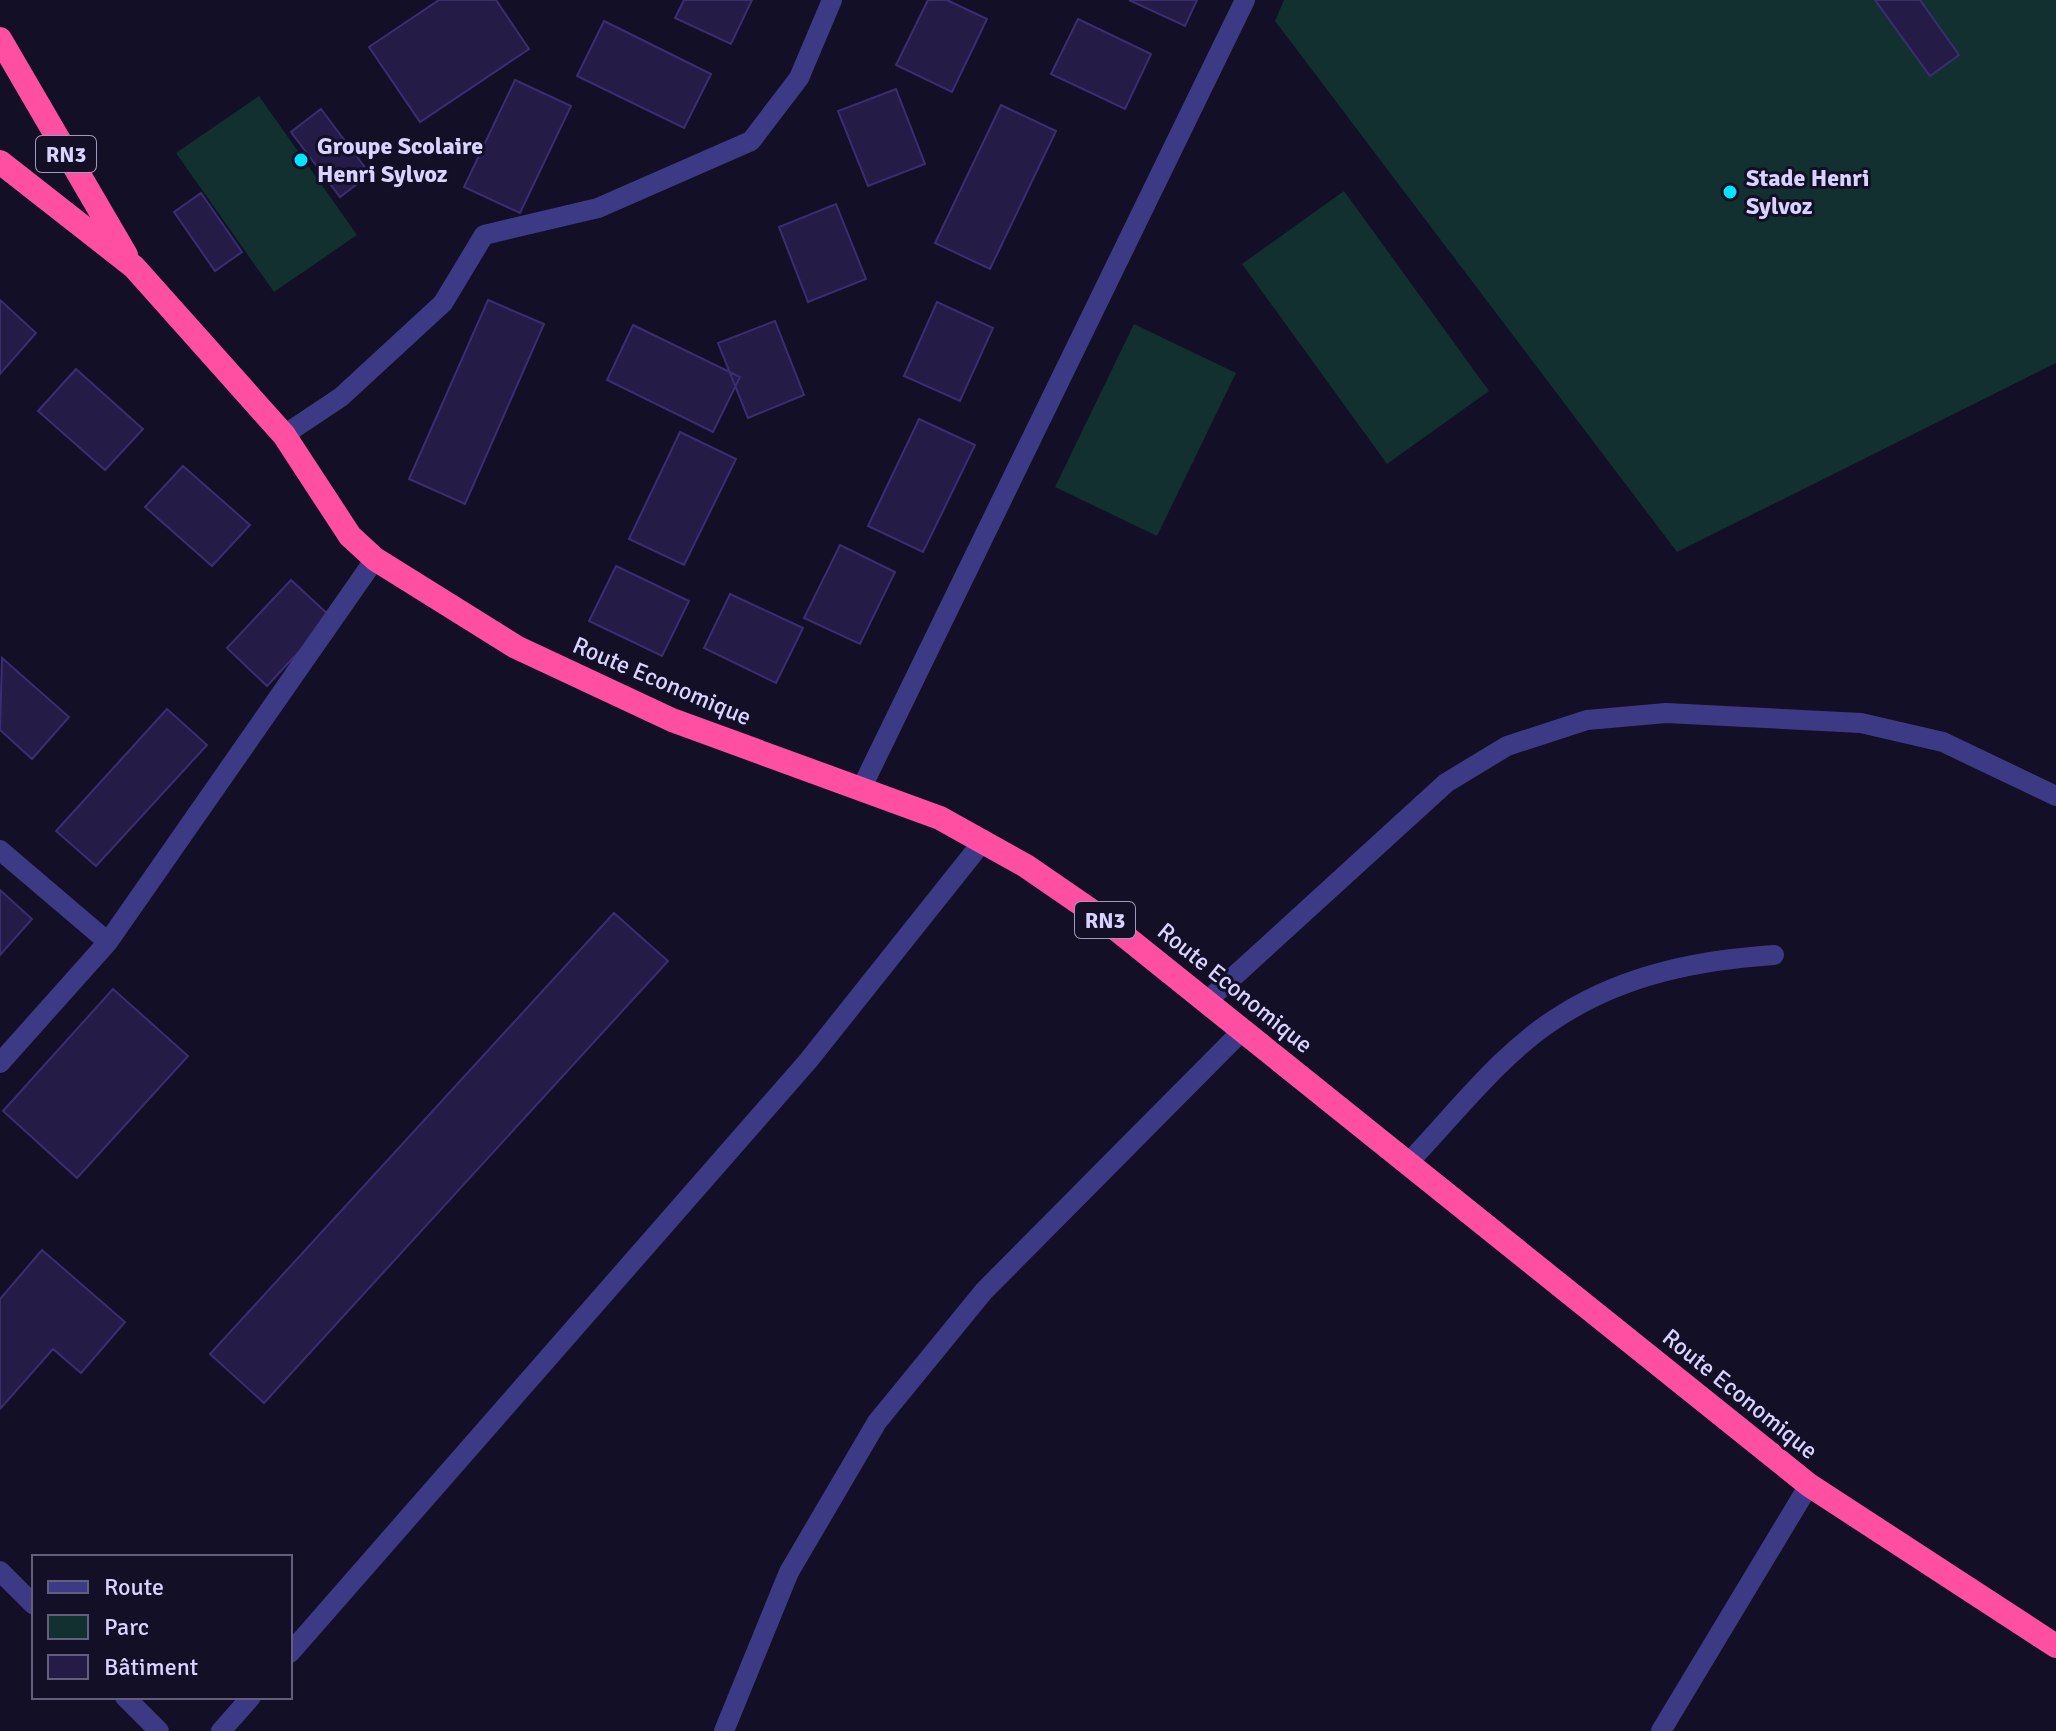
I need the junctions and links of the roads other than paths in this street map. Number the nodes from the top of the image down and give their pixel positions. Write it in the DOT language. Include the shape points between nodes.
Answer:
graph roads {
  1 [pos="832,0"];
  2 [pos="1245,0"];
  3 [pos="0,39"];
  4 [pos="0,162"];
  5 [pos="134,267"];
  6 [pos="284,435"];
  7 [pos="375,559"];
  8 [pos="861,789"];
  9 [pos="2056,796"];
  10 [pos="984,840"];
  11 [pos="0,850"];
  12 [pos="108,942"];
  13 [pos="1774,955"];
  14 [pos="1207,1001"];
  15 [pos="1243,1030"];
  16 [pos="0,1063"];
  17 [pos="1408,1163"];
  18 [pos="1809,1485"];
  19 [pos="3,1580"];
  20 [pos="32,1603"];
  21 [pos="2056,1646"];
  22 [pos="292,1651"];
  23 [pos="127,1699"];
  24 [pos="249,1699"];
  25 [pos="159,1731"];
  26 [pos="221,1731"];
  27 [pos="724,1731"];
  28 [pos="1661,1731"];
  1 -- 6 [label="street" via="799,78 751,141 598,208 484,235 443,303 341,397"];
  2 -- 8 [label="street"];
  3 -- 5 [label="highway, Route Economique / RN3"];
  4 -- 5 [label="highway, Route Economique / RN3"];
  5 -- 6 [label="highway, Route Economique / RN3"];
  6 -- 7 [label="highway, Route Economique / RN3" via="350,536"];
  7 -- 8 [label="highway, Route Economique / RN3" via="516,647 672,720"];
  7 -- 12 [label="street"];
  8 -- 10 [label="highway, Route Economique / RN3"];
  9 -- 14 [label="street" via="1943,742 1861,723 1666,713 1587,720 1507,746 1446,783"];
  10 -- 14 [label="highway, Route Economique / RN3" via="1106,921"];
  10 -- 22 [label="street" via="808,1061"];
  11 -- 12 [label="street"];
  12 -- 16 [label="street"];
  13 -- 17 [label="street" via="1711,959 1665,970 1562,1014 1506,1060"];
  14 -- 15 [label="highway, Route Economique / RN3"];
  15 -- 17 [label="highway, Route Economique / RN3"];
  15 -- 27 [label="street" via="984,1291 877,1422 789,1572"];
  17 -- 18 [label="highway, Route Economique / RN3"];
  18 -- 21 [label="highway, Route Economique / RN3"];
  18 -- 28 [label="street"];
  19 -- 20 [label="street"];
  23 -- 25 [label="street"];
  24 -- 26 [label="street"];
}
